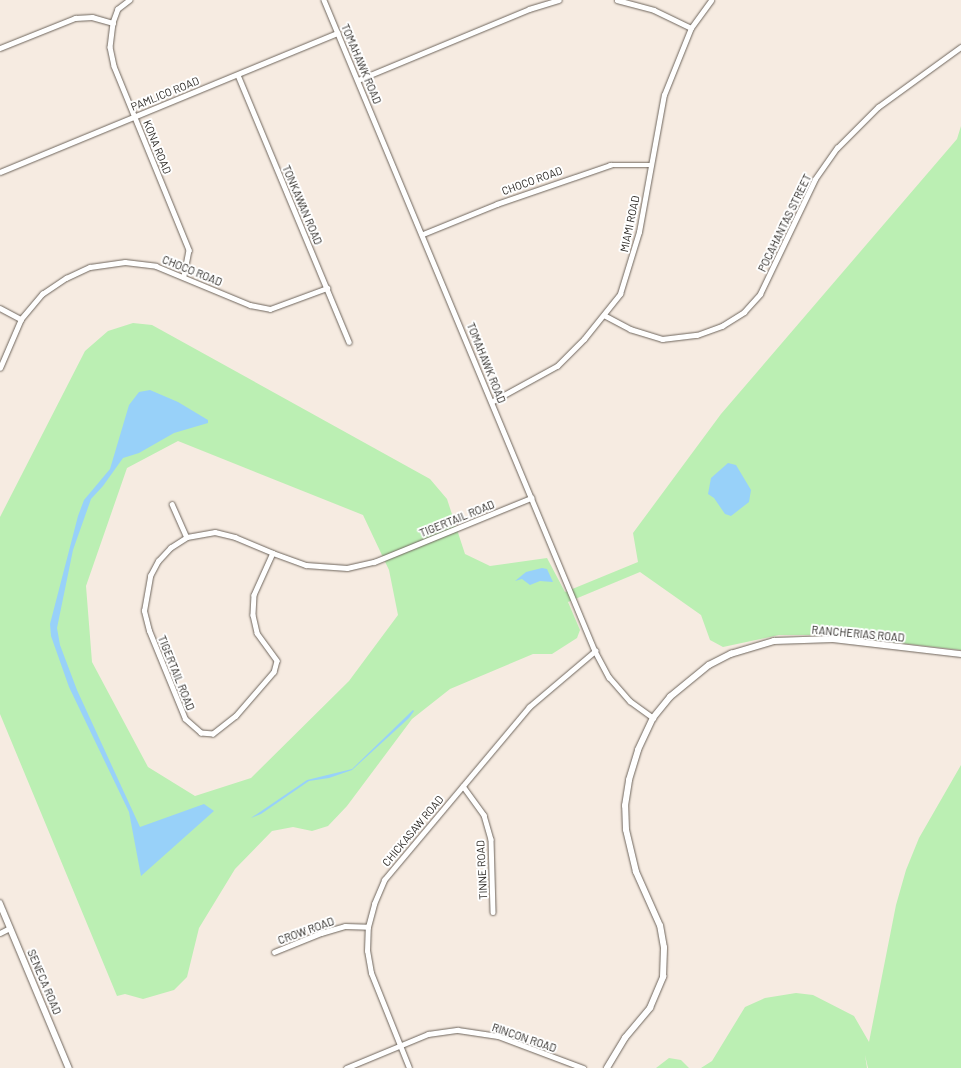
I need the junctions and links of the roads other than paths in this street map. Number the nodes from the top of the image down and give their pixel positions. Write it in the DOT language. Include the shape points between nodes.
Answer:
graph roads {
  1 [pos="130,0"];
  2 [pos="324,0"];
  3 [pos="559,0"];
  4 [pos="617,0"];
  5 [pos="711,0"];
  6 [pos="113,23"];
  7 [pos="691,28"];
  8 [pos="338,33"];
  9 [pos="961,47"];
  10 [pos="0,48"];
  11 [pos="238,75"];
  12 [pos="358,80"];
  13 [pos="135,116"];
  14 [pos="651,165"];
  15 [pos="0,172"];
  16 [pos="423,234"];
  17 [pos="184,276"];
  18 [pos="327,288"];
  19 [pos="0,308"];
  20 [pos="604,315"];
  21 [pos="21,319"];
  22 [pos="349,342"];
  23 [pos="0,368"];
  24 [pos="492,401"];
  25 [pos="531,498"];
  26 [pos="172,504"];
  27 [pos="188,537"];
  28 [pos="273,553"];
  29 [pos="595,651"];
  30 [pos="961,654"];
  31 [pos="653,718"];
  32 [pos="463,786"];
  33 [pos="0,903"];
  34 [pos="493,912"];
  35 [pos="368,927"];
  36 [pos="10,928"];
  37 [pos="0,933"];
  38 [pos="274,952"];
  39 [pos="400,1045"];
  40 [pos="69,1068"];
  41 [pos="346,1068"];
  42 [pos="409,1068"];
  43 [pos="583,1068"];
  44 [pos="607,1068"];
  1 -- 6 [label="street" via="118,9"];
  2 -- 8 [label="street, TOMAHAWK ROAD"];
  3 -- 12 [label="street"];
  4 -- 7 [label="street" via="654,10"];
  5 -- 7 [label="street, MIAMI ROAD"];
  6 -- 10 [label="street" via="92,17 75,18"];
  6 -- 13 [label="street, KONA ROAD" via="110,47 114,66"];
  7 -- 14 [label="street, MIAMI ROAD" via="664,95"];
  8 -- 11 [label="street, PAMLICO ROAD"];
  8 -- 12 [label="street, TOMAHAWK ROAD"];
  9 -- 20 [label="street, POCAHANTAS STREET" via="878,107 838,148 815,179 760,294 744,312 722,326 697,335 662,339 630,329"];
  11 -- 13 [label="street, PAMLICO ROAD"];
  11 -- 18 [label="street, TONKAWAN ROAD"];
  12 -- 16 [label="street, TOMAHAWK ROAD"];
  13 -- 15 [label="street, PAMLICO ROAD"];
  13 -- 17 [label="street, KONA ROAD" via="189,250"];
  14 -- 16 [label="street, CHOCO ROAD" via="610,165 497,204"];
  14 -- 20 [label="street, MIAMI ROAD" via="640,232 628,275 620,294"];
  16 -- 24 [label="street, TOMAHAWK ROAD"];
  17 -- 18 [label="street, CHOCO ROAD" via="250,305 270,309"];
  17 -- 21 [label="street, CHOCO ROAD" via="156,266 125,262 90,267 66,278 42,294"];
  18 -- 22 [label="street, TONKAWAN ROAD"];
  19 -- 21 [label="street"];
  20 -- 24 [label="street, MIAMI ROAD" via="557,366"];
  21 -- 23 [label="street, CHOCO ROAD"];
  24 -- 25 [label="street, TOMAHAWK ROAD"];
  25 -- 28 [label="street, TIGERTAIL ROAD" via="374,562 347,568 306,565"];
  25 -- 29 [label="street, TOMAHAWK ROAD"];
  26 -- 27 [label="street"];
  27 -- 28 [label="street, TIGERTAIL ROAD" via="215,532 235,537"];
  27 -- 28 [label="street, TIGERTAIL ROAD" via="170,548 158,561 150,576 144,611 149,631 185,719 201,733 213,734 223,729 274,672 277,661 257,633 253,615 254,595"];
  29 -- 31 [label="street, TOMAHAWK ROAD" via="609,677 626,696"];
  29 -- 32 [label="street, CHICKASAW ROAD" via="529,707"];
  30 -- 31 [label="street, RANCHERIAS ROAD" via="833,639 774,641 731,654 709,665 687,682"];
  31 -- 44 [label="street, RANCHERIAS ROAD" via="638,750 629,780 626,830 636,872 660,926 664,948 663,977 650,1008 625,1038"];
  32 -- 34 [label="street, TINNE ROAD" via="484,815 491,839"];
  32 -- 35 [label="street, CHICKASAW ROAD" via="384,880"];
  33 -- 36 [label="street, SENECA ROAD"];
  35 -- 38 [label="street, CROW ROAD" via="345,926"];
  35 -- 39 [label="street, CHICKASAW ROAD" via="367,951 370,973"];
  36 -- 37 [label="street"];
  36 -- 40 [label="street, SENECA ROAD"];
  39 -- 41 [label="street, RINCON ROAD"];
  39 -- 42 [label="street, CHICKASAW ROAD"];
  39 -- 43 [label="street, RINCON ROAD" via="428,1034 458,1030 498,1036"];
}
